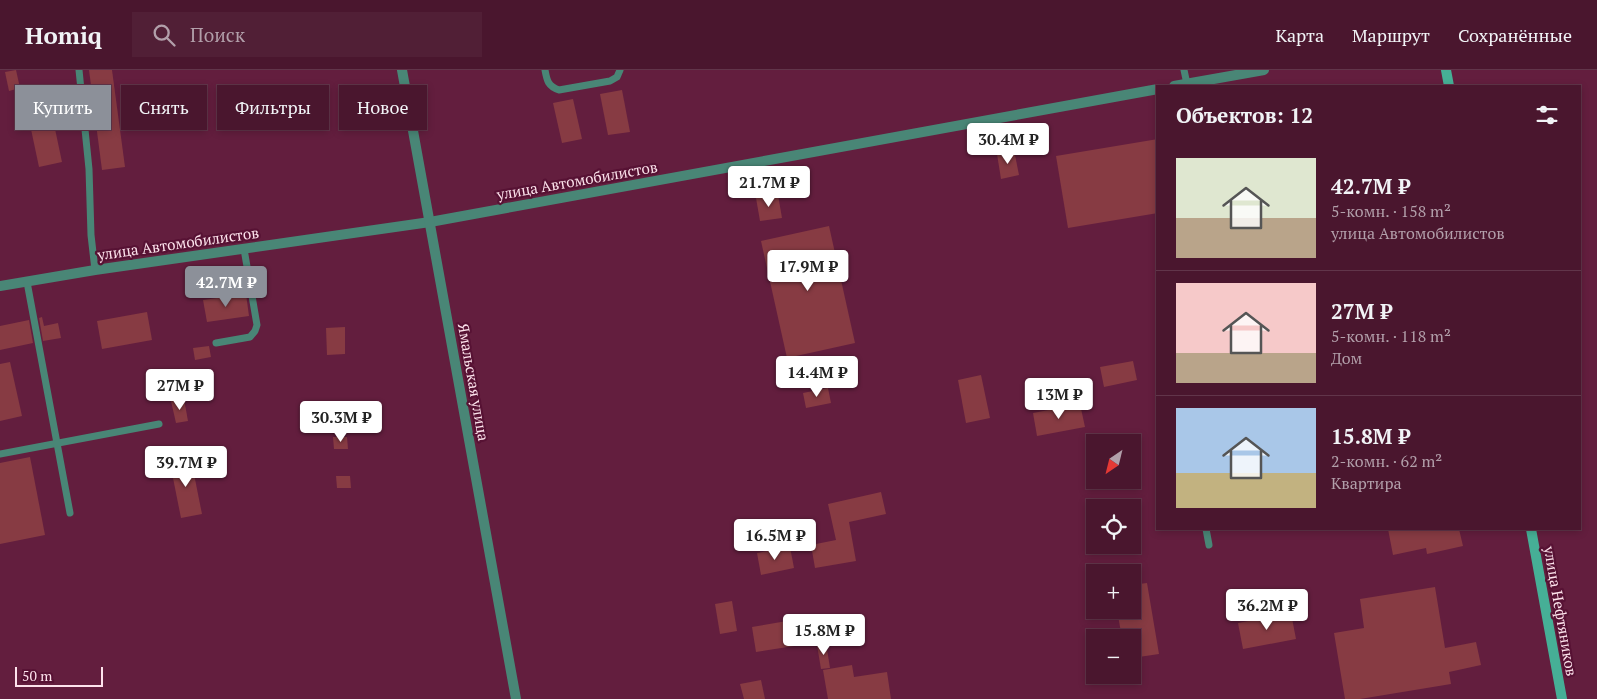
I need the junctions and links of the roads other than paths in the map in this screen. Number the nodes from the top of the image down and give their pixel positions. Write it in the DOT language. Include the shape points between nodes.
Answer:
graph roads {
  1 [pos="79,70"];
  2 [pos="402,70"];
  3 [pos="546,70"];
  4 [pos="620,70"];
  5 [pos="1184,70"];
  6 [pos="1264,70"];
  7 [pos="1446,70"];
  8 [pos="1230,73"];
  9 [pos="1187,84"];
  10 [pos="1180,85"];
  11 [pos="1449,85"];
  12 [pos="1156,89"];
  13 [pos="430,222"];
  14 [pos="244,249"];
  15 [pos="95,270"];
  16 [pos="27,282"];
  17 [pos="0,286"];
  18 [pos="216,343"];
  19 [pos="159,424"];
  20 [pos="57,443"];
  21 [pos="0,454"];
  22 [pos="70,512"];
  23 [pos="1206,530"];
  24 [pos="1531,530"];
  25 [pos="1209,545"];
  26 [pos="516,699"];
  27 [pos="1562,699"];
  1 -- 15 [label="lane"];
  2 -- 13 [label="street, Ямальская улица"];
  3 -- 4 [label="lane" via="548,83 559,90 610,81"];
  5 -- 9 [label="lane"];
  6 -- 8 [label="street"];
  7 -- 11 [label="main road"];
  8 -- 9 [label="street"];
  9 -- 10 [label="street"];
  12 -- 13 [label="street, улица Автомобилистов"];
  13 -- 14 [label="street, улица Автомобилистов"];
  13 -- 26 [label="street, Ямальская улица"];
  14 -- 15 [label="street, улица Автомобилистов"];
  14 -- 18 [label="lane" via="257,325 250,337"];
  15 -- 16 [label="street, улица Автомобилистов"];
  16 -- 17 [label="street, улица Автомобилистов"];
  16 -- 20 [label="lane"];
  19 -- 20 [label="lane"];
  20 -- 21 [label="lane"];
  20 -- 22 [label="lane"];
  23 -- 25 [label="lane"];
  24 -- 27 [label="main road, улица Нефтяников"];
}
